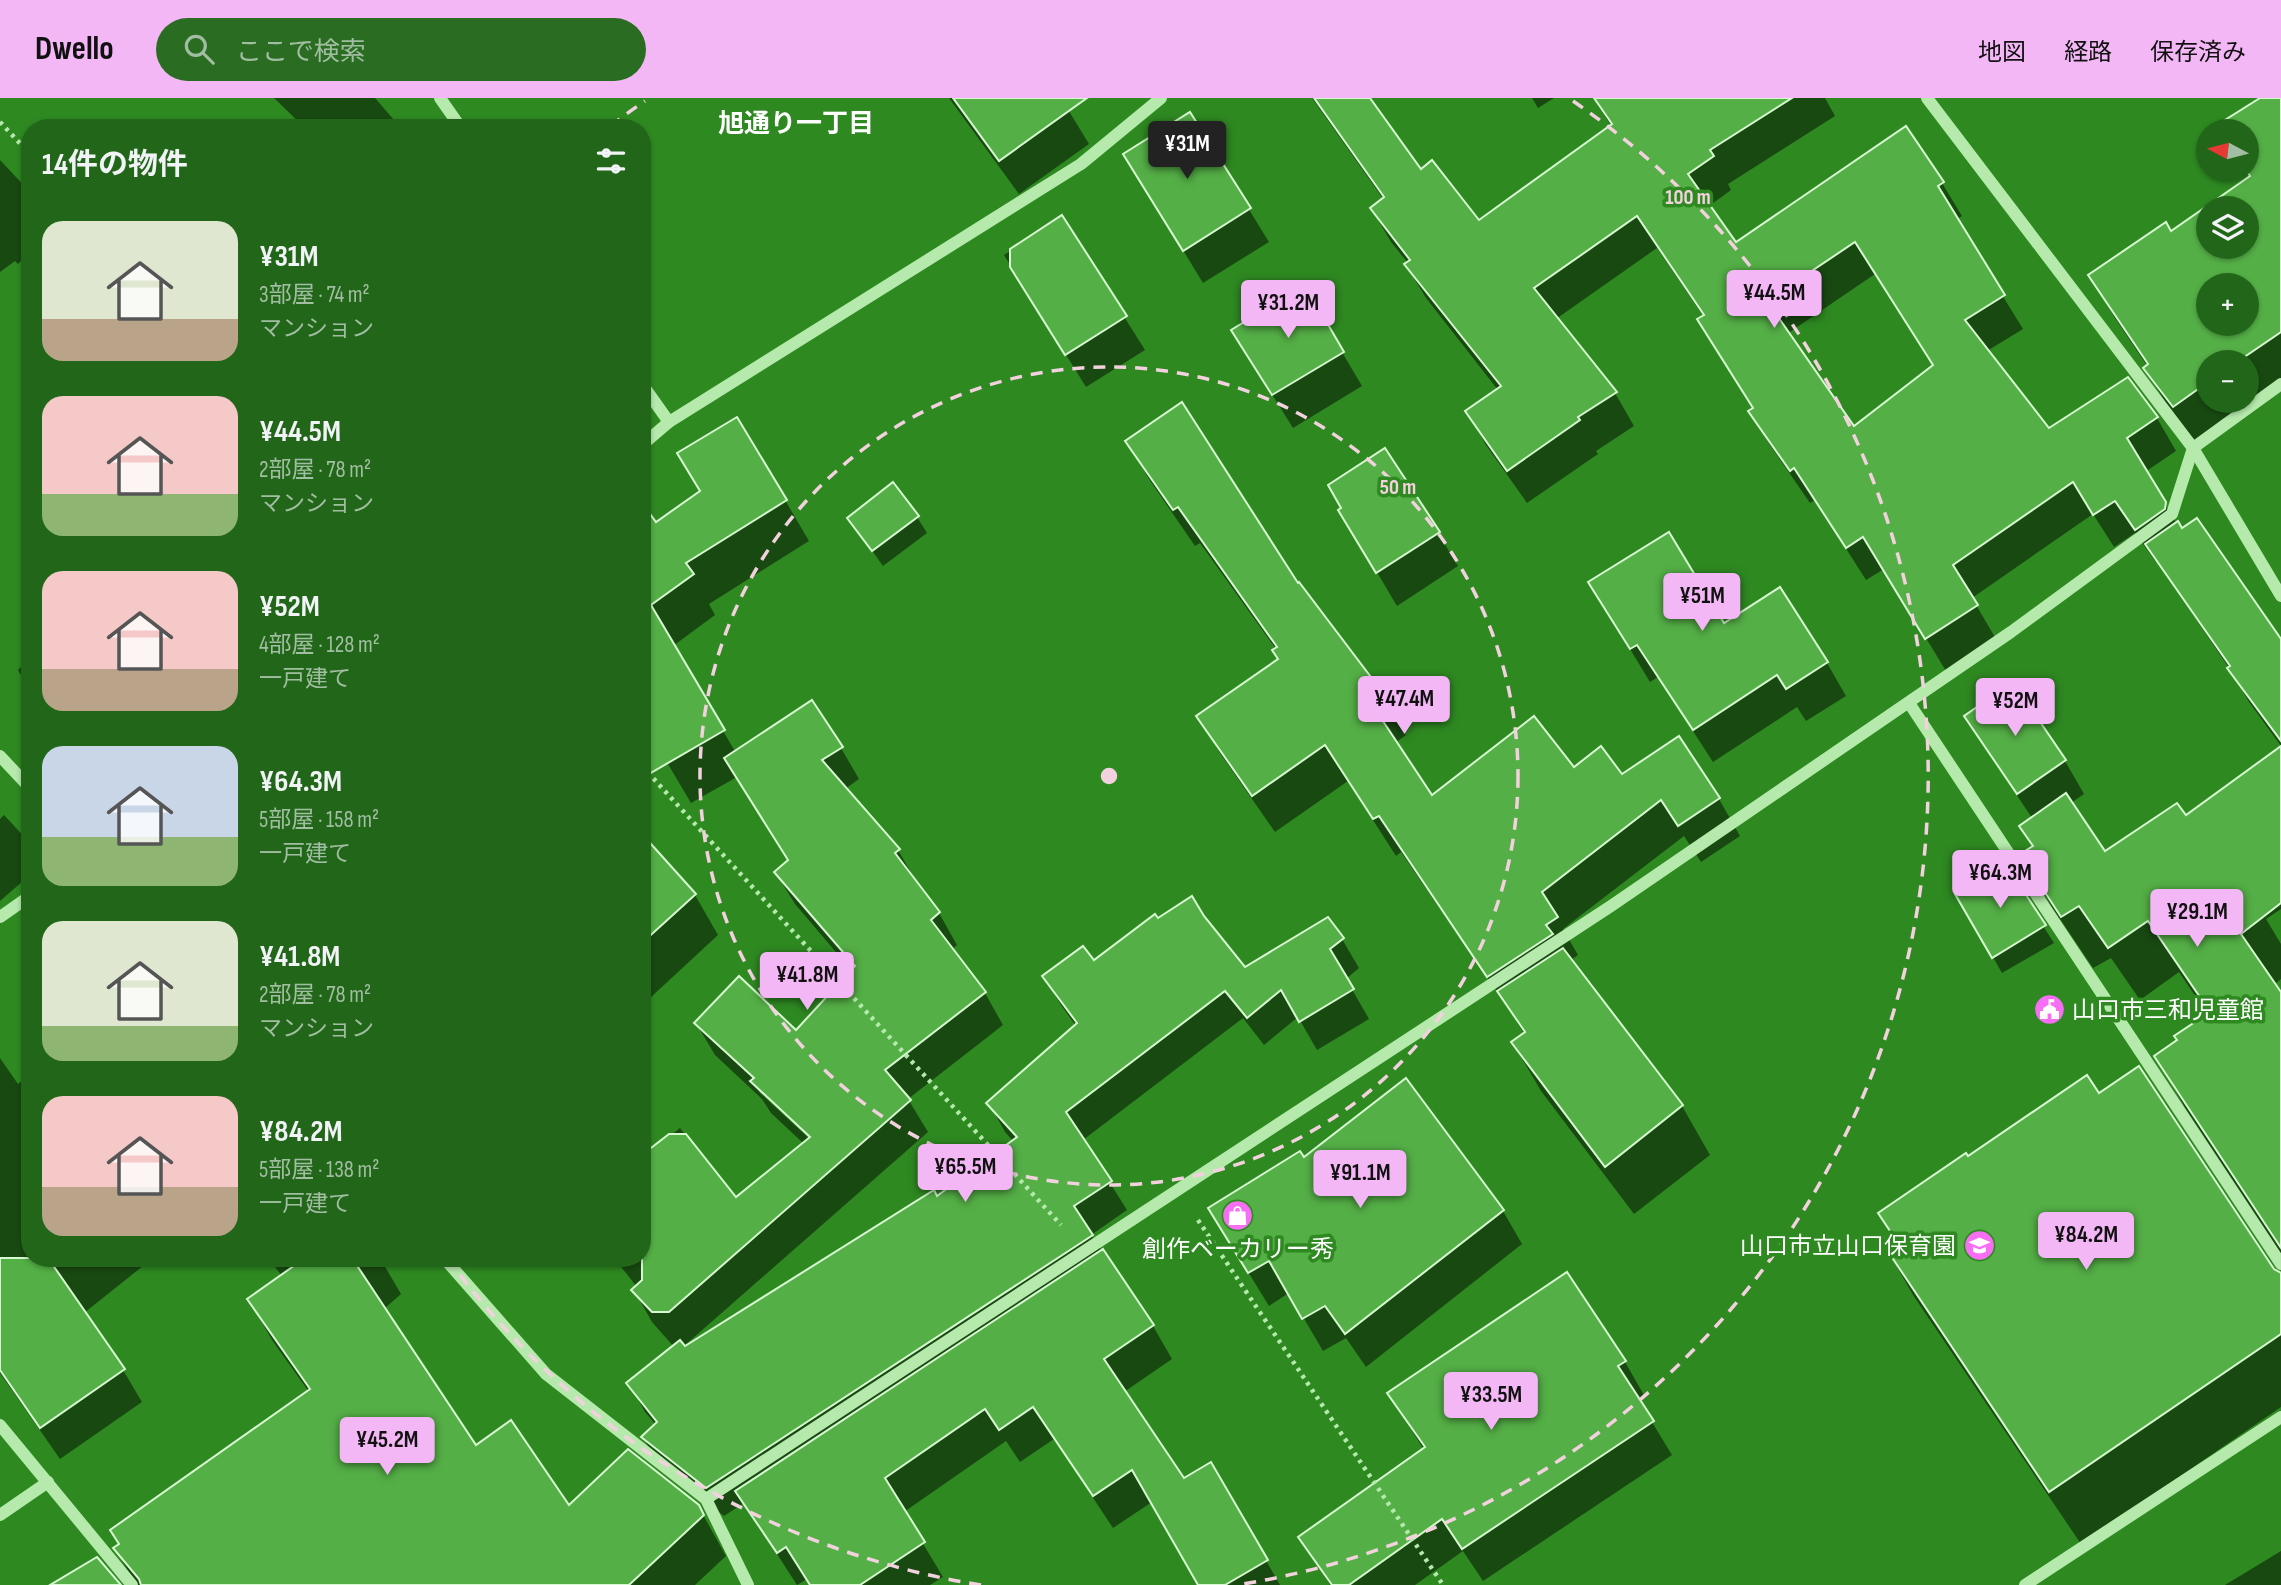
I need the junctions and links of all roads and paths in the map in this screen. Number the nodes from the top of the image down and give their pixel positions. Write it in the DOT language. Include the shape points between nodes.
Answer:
graph roads {
  1 [pos="440,98"];
  2 [pos="1161,98"];
  3 [pos="1927,98"];
  4 [pos="455,119"];
  5 [pos="0,122"];
  6 [pos="21,145"];
  7 [pos="2281,384"];
  8 [pos="651,397"];
  9 [pos="669,422"];
  10 [pos="651,437"];
  11 [pos="2193,448"];
  12 [pos="2281,596"];
  13 [pos="1909,704"];
  14 [pos="0,756"];
  15 [pos="651,776"];
  16 [pos="21,778"];
  17 [pos="21,902"];
  18 [pos="0,917"];
  19 [pos="1178,1190"];
  20 [pos="1085,1251"];
  21 [pos="2281,1264"];
  22 [pos="452,1267"];
  23 [pos="2281,1417"];
  24 [pos="0,1425"];
  25 [pos="48,1482"];
  26 [pos="706,1499"];
  27 [pos="0,1515"];
  28 [pos="132,1585"];
  29 [pos="748,1585"];
  30 [pos="1443,1585"];
  31 [pos="2025,1585"];
  1 -- 4 [label="street"];
  2 -- 9 [label="street" via="1081,164"];
  3 -- 11 [label="street"];
  5 -- 6 [label="path"];
  7 -- 11 [label="street"];
  8 -- 9 [label="street"];
  9 -- 10 [label="street"];
  11 -- 12 [label="street"];
  11 -- 13 [label="street" via="2172,514"];
  13 -- 19 [label="street"];
  13 -- 21 [label="street"];
  14 -- 16 [label="street"];
  15 -- 20 [label="path"];
  17 -- 18 [label="street"];
  19 -- 20 [label="street"];
  19 -- 30 [label="path"];
  20 -- 26 [label="street"];
  22 -- 26 [label="street" via="546,1374"];
  23 -- 31 [label="street"];
  24 -- 25 [label="street"];
  25 -- 27 [label="street"];
  25 -- 28 [label="street"];
  26 -- 29 [label="street"];
}
